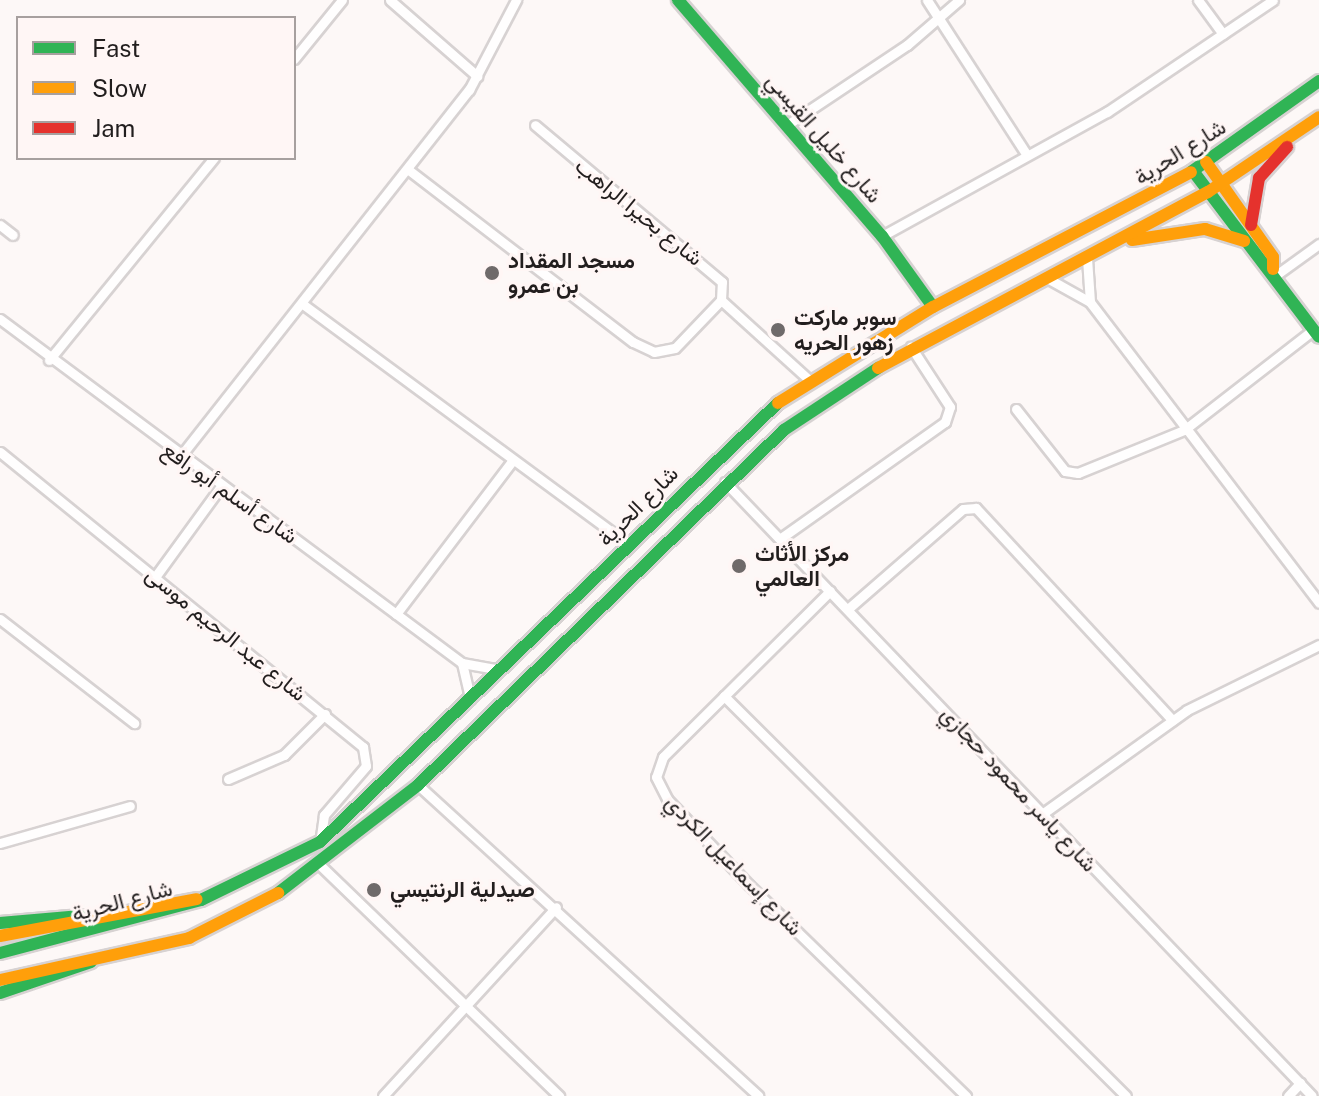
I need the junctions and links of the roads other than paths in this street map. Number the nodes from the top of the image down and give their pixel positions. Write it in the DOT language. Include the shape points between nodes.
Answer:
graph roads {
  1 [pos="342,0"];
  2 [pos="390,0"];
  3 [pos="516,0"];
  4 [pos="679,0"];
  5 [pos="927,0"];
  6 [pos="959,0"];
  7 [pos="1198,0"];
  8 [pos="1273,0"];
  9 [pos="938,17"];
  10 [pos="1223,34"];
  11 [pos="296,57"];
  12 [pos="477,76"];
  13 [pos="1319,81"];
  14 [pos="1319,117"];
  15 [pos="535,125"];
  16 [pos="787,125"];
  17 [pos="1301,131"];
  18 [pos="1027,155"];
  19 [pos="212,160"];
  20 [pos="1206,162"];
  21 [pos="410,171"];
  22 [pos="1193,171"];
  23 [pos="1221,183"];
  24 [pos="1208,192"];
  25 [pos="0,225"];
  26 [pos="1251,225"];
  27 [pos="13,235"];
  28 [pos="882,236"];
  29 [pos="1244,241"];
  30 [pos="1115,244"];
  31 [pos="1319,244"];
  32 [pos="1087,258"];
  33 [pos="1274,272"];
  34 [pos="1047,278"];
  35 [pos="721,300"];
  36 [pos="1090,302"];
  37 [pos="304,305"];
  38 [pos="933,307"];
  39 [pos="0,319"];
  40 [pos="1316,334"];
  41 [pos="911,347"];
  42 [pos="49,360"];
  43 [pos="808,379"];
  44 [pos="1016,409"];
  45 [pos="1184,430"];
  46 [pos="0,452"];
  47 [pos="179,458"];
  48 [pos="513,460"];
  49 [pos="725,482"];
  50 [pos="219,489"];
  51 [pos="781,538"];
  52 [pos="628,544"];
  53 [pos="155,577"];
  54 [pos="830,591"];
  55 [pos="1319,603"];
  56 [pos="849,608"];
  57 [pos="396,614"];
  58 [pos="0,619"];
  59 [pos="1319,645"];
  60 [pos="462,663"];
  61 [pos="503,669"];
  62 [pos="724,696"];
  63 [pos="470,702"];
  64 [pos="325,714"];
  65 [pos="1172,720"];
  66 [pos="134,723"];
  67 [pos="228,779"];
  68 [pos="418,785"];
  69 [pos="130,806"];
  70 [pos="1042,814"];
  71 [pos="320,842"];
  72 [pos="0,843"];
  73 [pos="322,867"];
  74 [pos="201,900"];
  75 [pos="556,907"];
  76 [pos="84,917"];
  77 [pos="0,923"];
  78 [pos="0,936"];
  79 [pos="0,953"];
  80 [pos="101,953"];
  81 [pos="0,980"];
  82 [pos="0,993"];
  83 [pos="463,1009"];
  84 [pos="1300,1083"];
  85 [pos="383,1096"];
  86 [pos="559,1096"];
  87 [pos="758,1096"];
  88 [pos="966,1096"];
  89 [pos="1126,1096"];
  90 [pos="1288,1096"];
  91 [pos="1312,1096"];
  1 -- 11 [label="street"];
  2 -- 12 [label="street"];
  3 -- 12 [label="street"];
  4 -- 16 [label="main road, شارع خليل القيسي"];
  5 -- 9 [label="street"];
  6 -- 9 [label="street"];
  7 -- 10 [label="street"];
  8 -- 10 [label="street"];
  9 -- 16 [label="street"];
  9 -- 18 [label="street"];
  10 -- 18 [label="street"];
  12 -- 21 [label="street"];
  13 -- 20 [label="main road, شارع الحرية"];
  14 -- 17 [label="main road, شارع الحرية"];
  15 -- 35 [label="street, شارع بحيرا الراهب" via="717,276"];
  16 -- 28 [label="main road, شارع خليل القيسي"];
  17 -- 23 [label="main road, شارع الحرية"];
  17 -- 26 [label="main road" via="1259,178"];
  18 -- 28 [label="street"];
  19 -- 42 [label="street"];
  20 -- 22 [label="main road, شارع الحرية"];
  20 -- 23 [label="main road"];
  21 -- 35 [label="street" via="654,352 675,348"];
  21 -- 37 [label="street"];
  22 -- 24 [label="main road"];
  22 -- 38 [label="main road, شارع الحرية"];
  23 -- 24 [label="main road, شارع الحرية"];
  23 -- 26 [label="main road"];
  24 -- 29 [label="main road"];
  24 -- 30 [label="main road, شارع الحرية"];
  25 -- 27 [label="street"];
  26 -- 33 [label="main road" via="1273,257"];
  28 -- 38 [label="main road, شارع خليل القيسي"];
  29 -- 30 [label="main road" via="1205,229"];
  29 -- 33 [label="main road"];
  30 -- 32 [label="main road, شارع الحرية"];
  31 -- 33 [label="street"];
  32 -- 34 [label="main road, شارع الحرية"];
  32 -- 36 [label="street"];
  33 -- 40 [label="main road"];
  34 -- 36 [label="street"];
  34 -- 41 [label="main road, شارع الحرية"];
  35 -- 43 [label="street"];
  36 -- 45 [label="street"];
  37 -- 47 [label="street"];
  37 -- 48 [label="street"];
  38 -- 43 [label="main road, شارع الحرية"];
  39 -- 42 [label="street, شارع أسلم أبو رافع"];
  40 -- 45 [label="street"];
  41 -- 49 [label="main road, شارع الحرية" via="821,402"];
  41 -- 51 [label="street" via="950,407 945,422"];
  42 -- 47 [label="street, شارع أسلم أبو رافع"];
  43 -- 52 [label="main road, شارع الحرية" via="740,433"];
  44 -- 45 [label="street" via="1071,474"];
  45 -- 55 [label="street"];
  46 -- 53 [label="street, شارع عبد الرحيم موسى"];
  47 -- 50 [label="street, شارع أسلم أبو رافع"];
  48 -- 52 [label="street"];
  48 -- 57 [label="street"];
  49 -- 51 [label="street, شارع ياسر محمود حجازي"];
  49 -- 68 [label="main road, شارع الحرية"];
  50 -- 53 [label="street"];
  50 -- 57 [label="street, شارع أسلم أبو رافع"];
  51 -- 54 [label="street, شارع ياسر محمود حجازي"];
  52 -- 61 [label="main road, شارع الحرية"];
  53 -- 64 [label="street, شارع عبد الرحيم موسى"];
  54 -- 56 [label="street, شارع ياسر محمود حجازي"];
  54 -- 62 [label="street, شارع إسماعيل الكردي"];
  56 -- 65 [label="street" via="963,509 976,508"];
  56 -- 70 [label="street, شارع ياسر محمود حجازي"];
  57 -- 60 [label="street, شارع أسلم أبو رافع"];
  58 -- 66 [label="street"];
  59 -- 65 [label="street" via="1267,665"];
  60 -- 61 [label="street, شارع أسلم أبو رافع"];
  60 -- 63 [label="street"];
  61 -- 63 [label="main road, شارع الحرية"];
  62 -- 88 [label="street, شارع إسماعيل الكردي" via="663,757 656,777 662,791"];
  62 -- 89 [label="street"];
  63 -- 71 [label="main road, شارع الحرية"];
  64 -- 67 [label="street" via="284,755"];
  64 -- 71 [label="street, شارع عبد الرحيم موسى" via="368,759 324,815"];
  65 -- 70 [label="street"];
  68 -- 73 [label="main road, شارع الحرية"];
  68 -- 75 [label="street"];
  69 -- 72 [label="street"];
  70 -- 84 [label="street, شارع ياسر محمود حجازي"];
  71 -- 74 [label="main road, شارع الحرية"];
  73 -- 80 [label="main road, شارع الحرية" via="210,930"];
  73 -- 83 [label="street"];
  74 -- 76 [label="main road" via="167,899"];
  74 -- 79 [label="main road, شارع الحرية"];
  75 -- 83 [label="street"];
  75 -- 87 [label="street"];
  76 -- 77 [label="main road"];
  76 -- 78 [label="main road"];
  80 -- 81 [label="main road, شارع الحرية"];
  80 -- 82 [label="main road" via="69,975"];
  83 -- 85 [label="street"];
  83 -- 86 [label="street"];
  84 -- 90 [label="street"];
  84 -- 91 [label="street, شارع ياسر محمود حجازي"];
}
